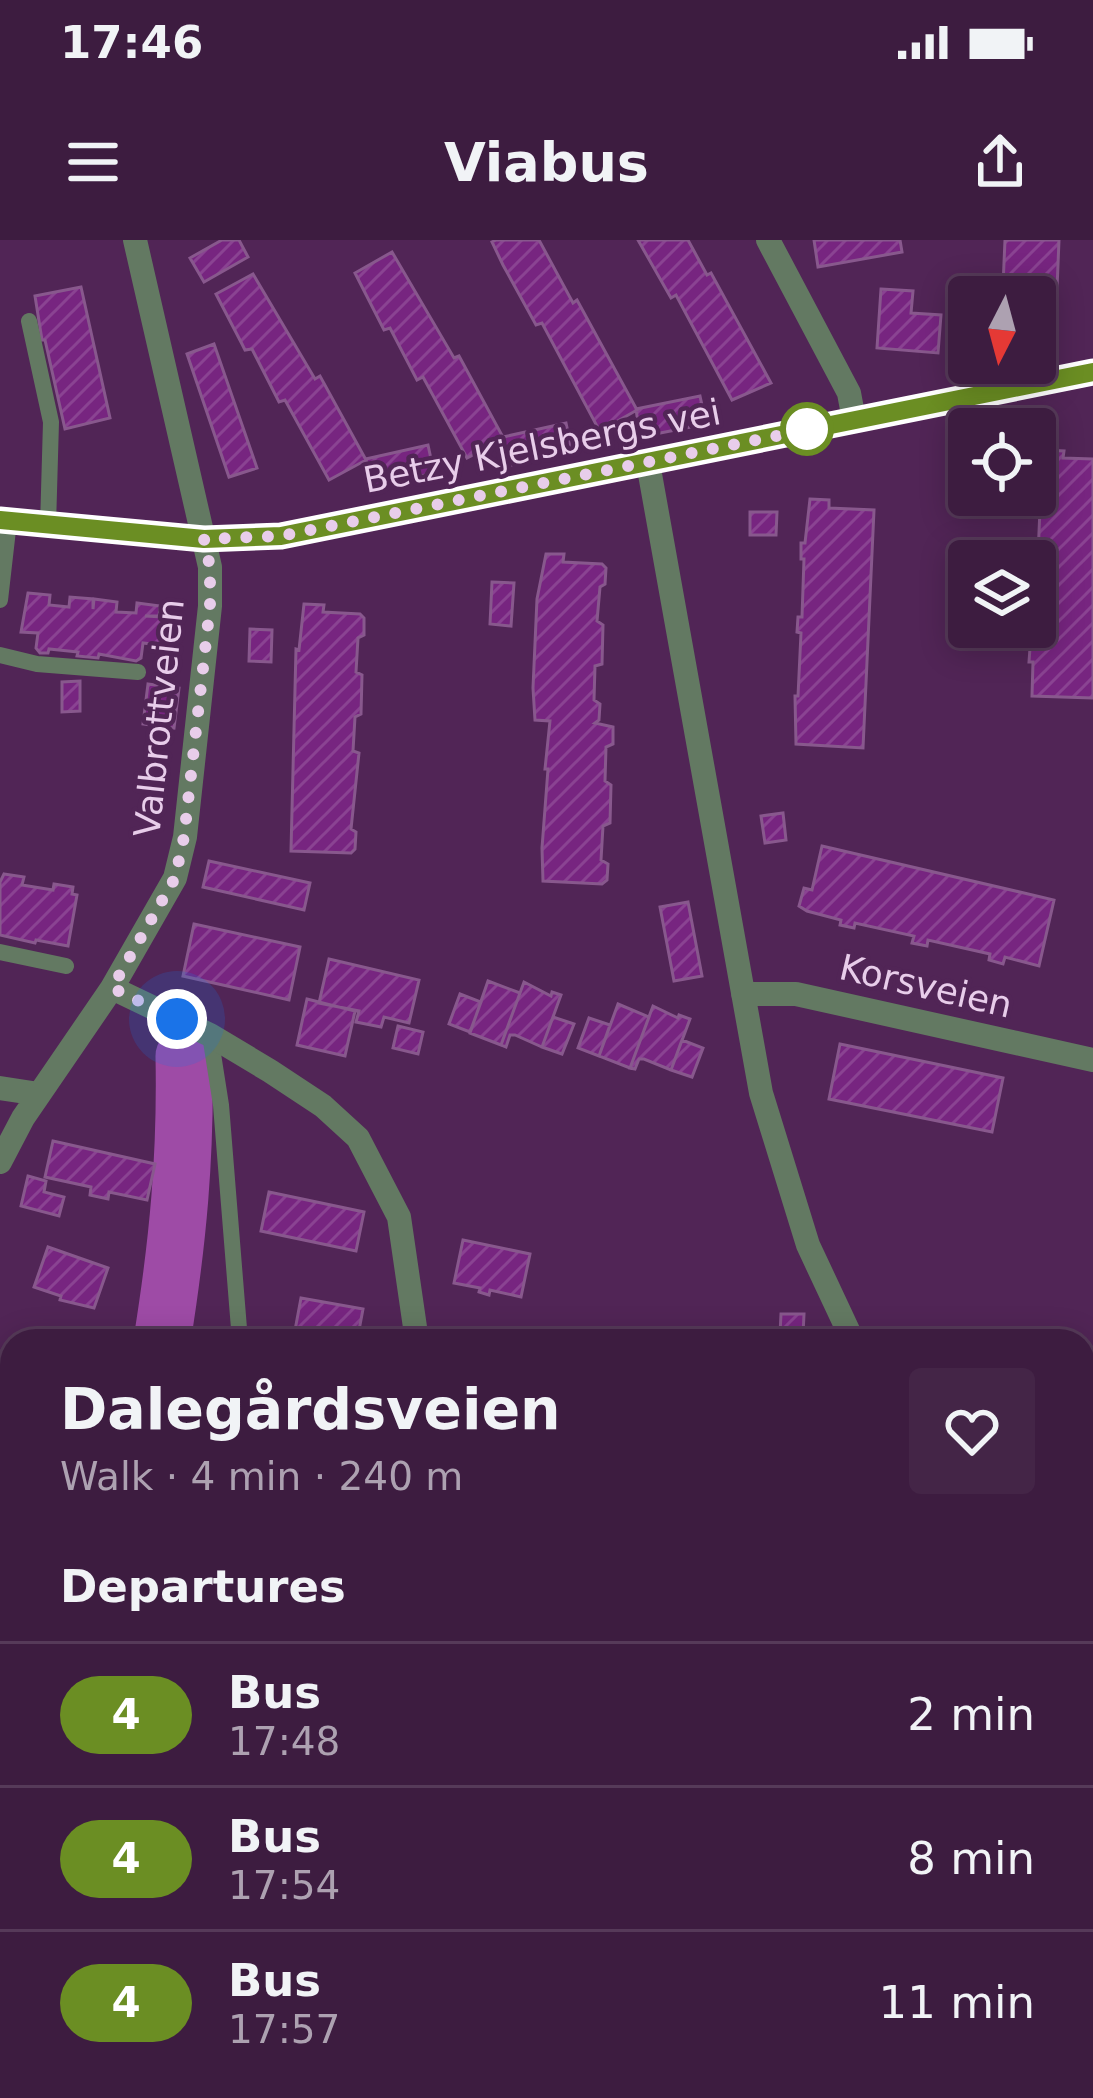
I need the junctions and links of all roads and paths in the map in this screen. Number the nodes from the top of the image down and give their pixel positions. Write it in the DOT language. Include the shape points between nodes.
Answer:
graph roads {
  1 [pos="135,240"];
  2 [pos="769,240"];
  3 [pos="28,321"];
  4 [pos="1093,372"];
  5 [pos="854,420"];
  6 [pos="648,463"];
  7 [pos="4,520"];
  8 [pos="47,526"];
  9 [pos="204,539"];
  10 [pos="0,600"];
  11 [pos="0,655"];
  12 [pos="138,672"];
  13 [pos="0,952"];
  14 [pos="65,966"];
  15 [pos="112,988"];
  16 [pos="743,994"];
  17 [pos="210,1035"];
  18 [pos="1093,1060"];
  19 [pos="0,1088"];
  20 [pos="39,1094"];
  21 [pos="0,1162"];
  22 [pos="239,1329"];
  23 [pos="415,1329"];
  24 [pos="848,1329"];
  1 -- 9 [label="street, Valbrottveien"];
  2 -- 5 [label="street" via="849,393"];
  3 -- 8 [label="lane" via="51,422"];
  4 -- 5 [label="street, Betzy Kjelsbergs vei"];
  5 -- 6 [label="street, Betzy Kjelsbergs vei"];
  6 -- 9 [label="street, Betzy Kjelsbergs vei" via="281,536"];
  6 -- 16 [label="street"];
  7 -- 8 [label="street, Betzy Kjelsbergs vei"];
  7 -- 10 [label="lane"];
  8 -- 9 [label="street, Betzy Kjelsbergs vei"];
  9 -- 15 [label="street, Valbrottveien" via="210,606 184,837 175,878"];
  11 -- 12 [label="lane"];
  13 -- 14 [label="lane"];
  15 -- 17 [label="street"];
  15 -- 20 [label="street, Valbrottveien"];
  16 -- 18 [label="street, Korsveien" via="796,994"];
  16 -- 24 [label="street" via="787,1187"];
  17 -- 22 [label="lane"];
  17 -- 23 [label="street" via="323,1106 358,1138 399,1217"];
  19 -- 20 [label="street"];
  20 -- 21 [label="street, Valbrottveien"];
}
